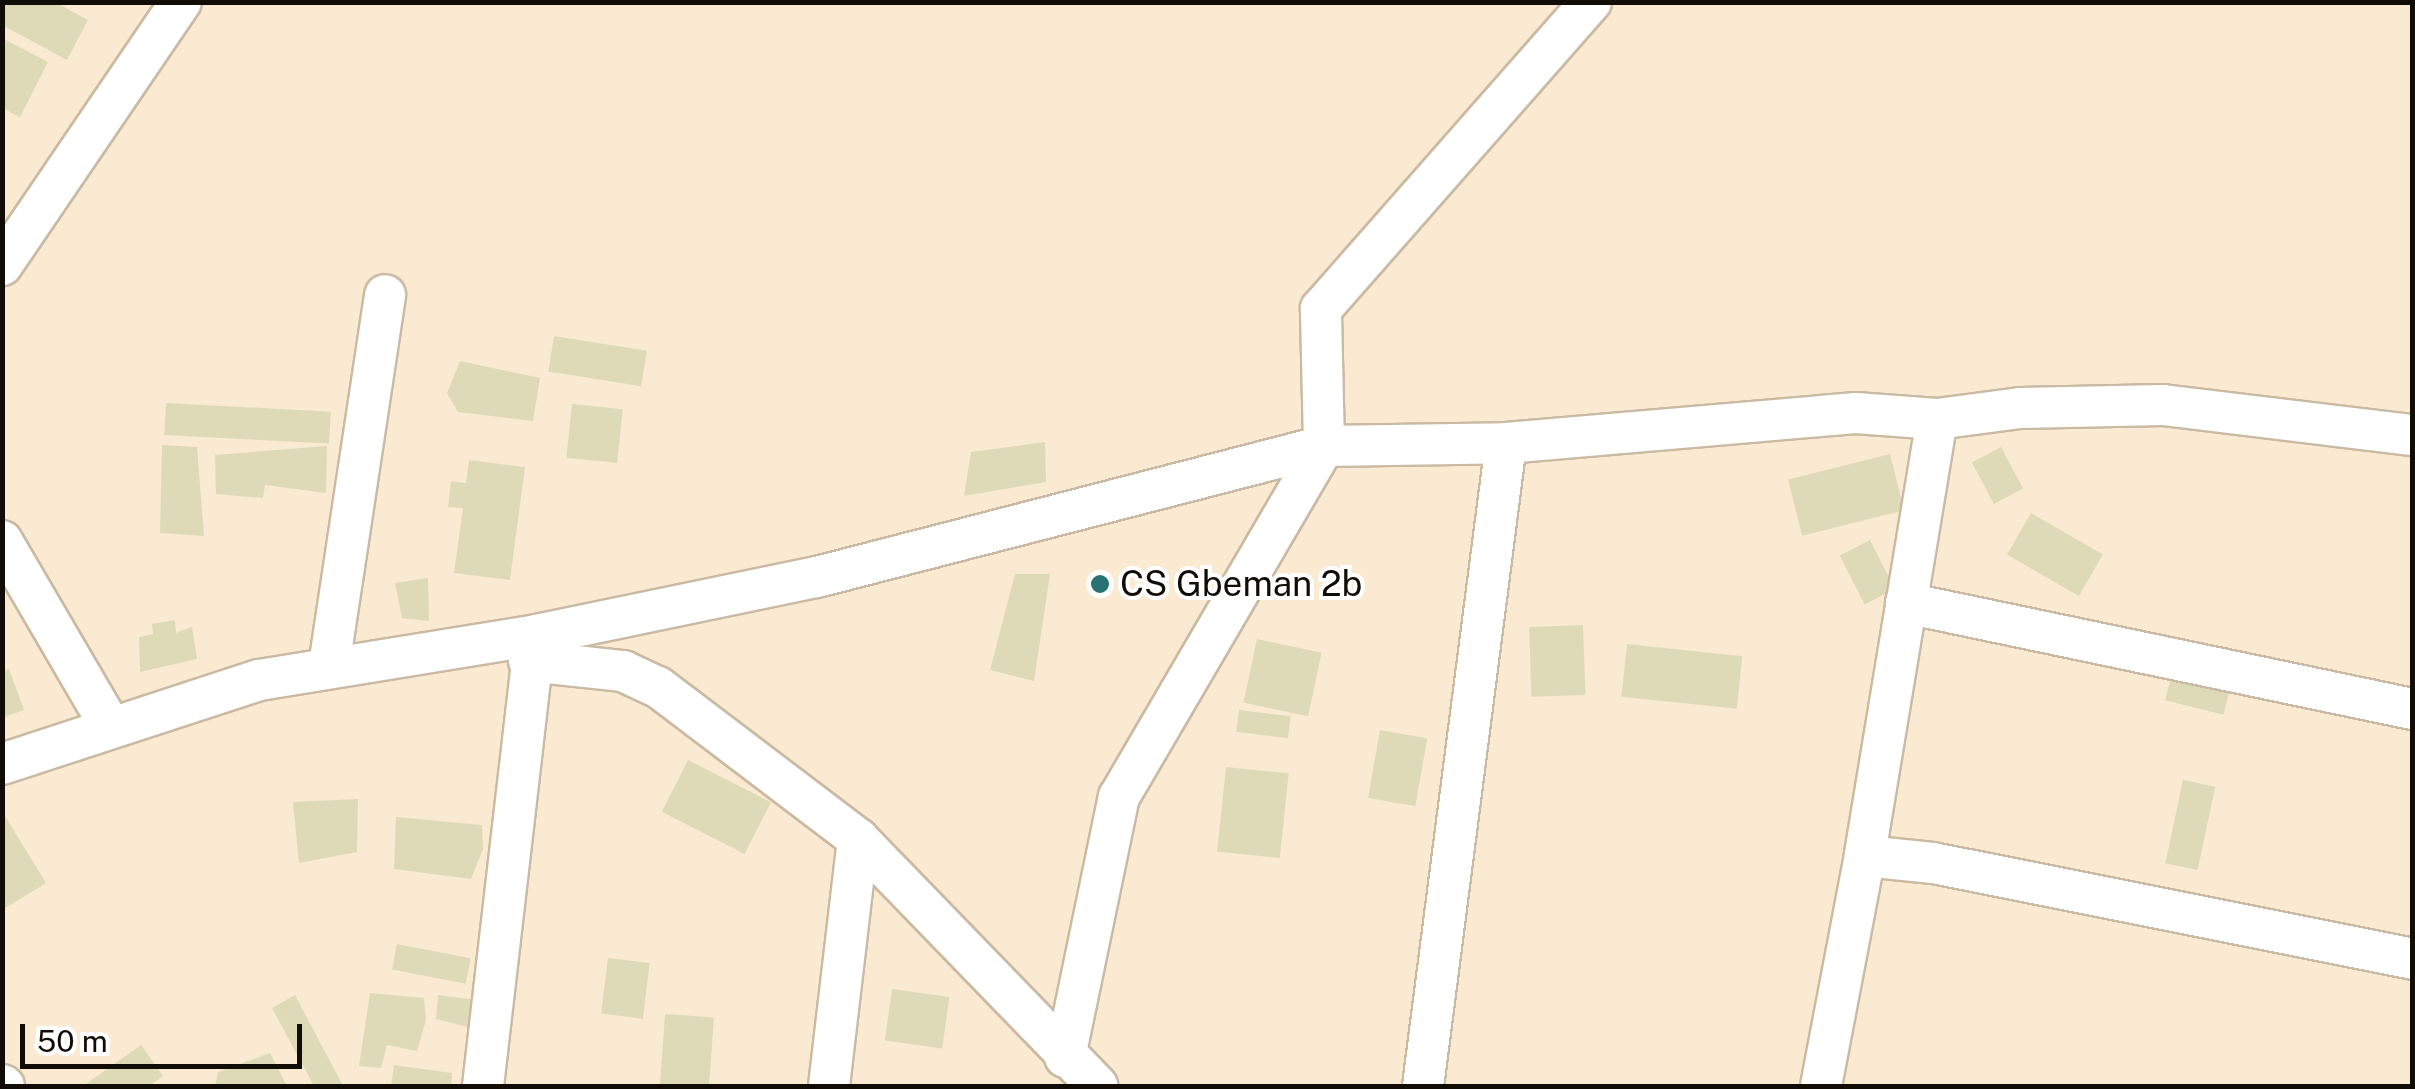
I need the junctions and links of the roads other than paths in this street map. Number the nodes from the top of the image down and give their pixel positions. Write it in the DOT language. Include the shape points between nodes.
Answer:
graph roads {
  1 [pos="180,2"];
  2 [pos="1591,2"];
  3 [pos="2,265"];
  4 [pos="385,295"];
  5 [pos="1938,419"];
  6 [pos="2412,435"];
  7 [pos="1506,443"];
  8 [pos="1324,446"];
  9 [pos="2,541"];
  10 [pos="1906,603"];
  11 [pos="532,648"];
  12 [pos="329,666"];
  13 [pos="2412,709"];
  14 [pos="109,724"];
  15 [pos="2,764"];
  16 [pos="858,839"];
  17 [pos="1864,856"];
  18 [pos="2412,960"];
  19 [pos="1065,1057"];
  20 [pos="483,1086"];
  21 [pos="829,1086"];
  22 [pos="1097,1086"];
  23 [pos="1424,1086"];
  24 [pos="1821,1086"];
  1 -- 3 [label="street"];
  2 -- 8 [label="street" via="1322,308"];
  4 -- 12 [label="street"];
  5 -- 6 [label="street" via="2020,408 2164,405"];
  5 -- 7 [label="street" via="1856,414"];
  5 -- 10 [label="street"];
  7 -- 8 [label="street"];
  7 -- 23 [label="street"];
  8 -- 11 [label="street"];
  8 -- 19 [label="street" via="1120,797"];
  9 -- 14 [label="street"];
  10 -- 13 [label="street"];
  10 -- 17 [label="street"];
  11 -- 12 [label="street"];
  11 -- 16 [label="street" via="658,687"];
  11 -- 20 [label="street"];
  12 -- 14 [label="street"];
  14 -- 15 [label="street"];
  16 -- 19 [label="street"];
  16 -- 21 [label="street"];
  17 -- 18 [label="street" via="1933,863"];
  17 -- 24 [label="street"];
  19 -- 22 [label="street"];
}
